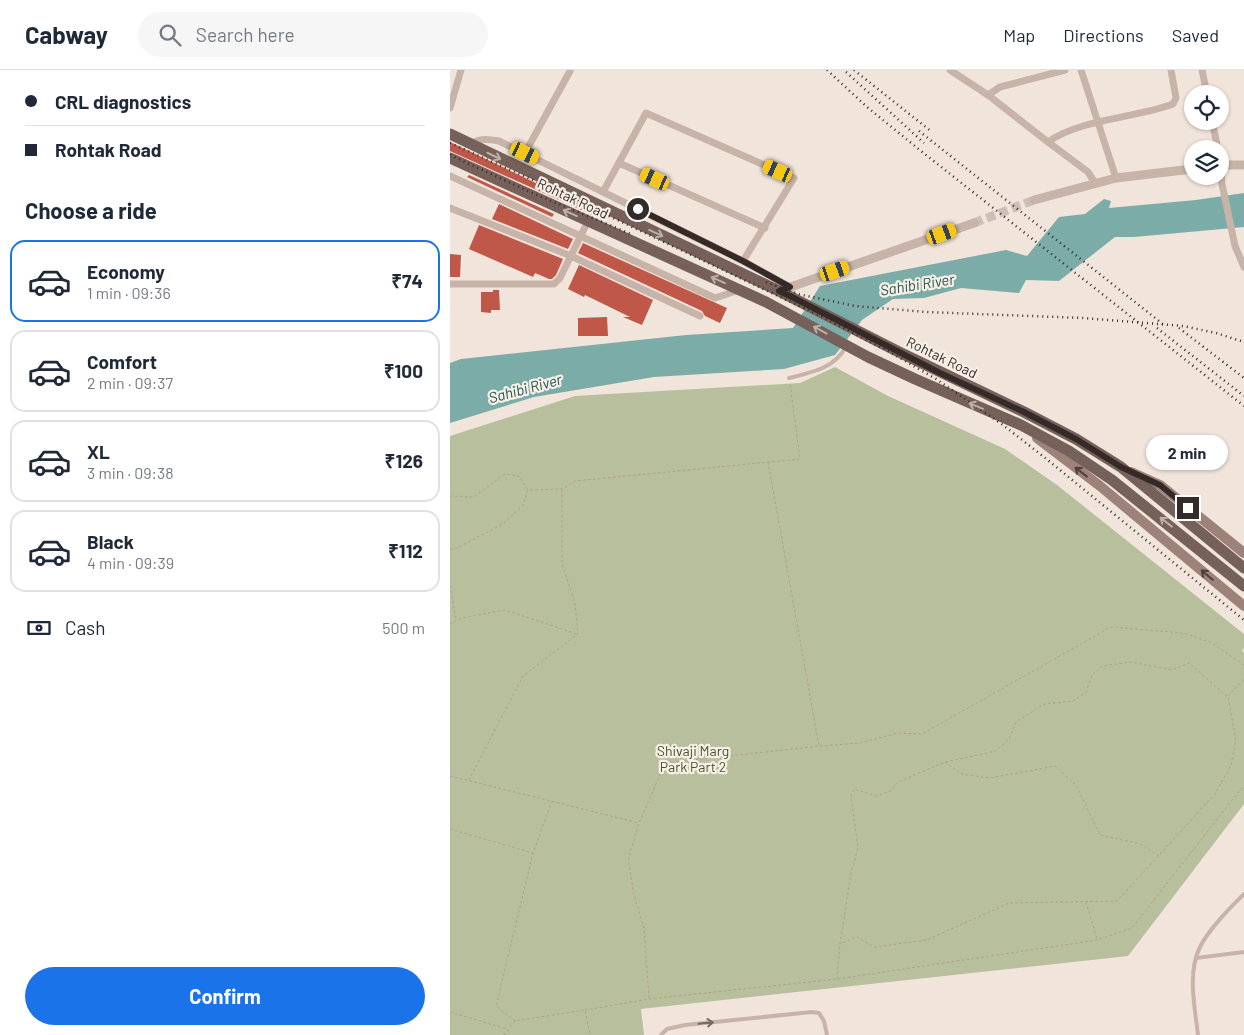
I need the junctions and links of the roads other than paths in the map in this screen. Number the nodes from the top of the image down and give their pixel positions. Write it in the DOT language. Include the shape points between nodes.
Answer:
graph roads {
  1 [pos="462,70"];
  2 [pos="950,70"];
  3 [pos="1065,70"];
  4 [pos="1081,70"];
  5 [pos="1171,70"];
  6 [pos="1202,70"];
  7 [pos="570,72"];
  8 [pos="1205,85"];
  9 [pos="988,95"];
  10 [pos="450,108"];
  11 [pos="1098,123"];
  12 [pos="450,134"];
  13 [pos="1048,142"];
  14 [pos="470,144"];
  15 [pos="525,153"];
  16 [pos="450,158"];
  17 [pos="619,163"];
  18 [pos="1229,163"];
  19 [pos="1244,165"];
  20 [pos="1184,170"];
  21 [pos="450,176"];
  22 [pos="1116,178"];
  23 [pos="1095,183"];
  24 [pos="1222,185"];
  25 [pos="603,192"];
  26 [pos="1034,200"];
  27 [pos="450,208"];
  28 [pos="588,221"];
  29 [pos="974,223"];
  30 [pos="764,228"];
  31 [pos="581,235"];
  32 [pos="571,256"];
  33 [pos="743,261"];
  34 [pos="1244,267"];
  35 [pos="450,284"];
  36 [pos="785,289"];
  37 [pos="739,290"];
  38 [pos="700,316"];
  39 [pos="847,345"];
  40 [pos="789,378"];
  41 [pos="1021,425"];
  42 [pos="1121,467"];
  43 [pos="1244,554"];
  44 [pos="1244,568"];
  45 [pos="1244,586"];
  46 [pos="1244,606"];
  47 [pos="1244,894"];
  48 [pos="1244,952"];
  49 [pos="1196,958"];
  50 [pos="661,1035"];
  51 [pos="827,1035"];
  52 [pos="1198,1035"];
  1 -- 10 [label="street"];
  2 -- 9 [label="street"];
  3 -- 9 [label="street" via="1000,87"];
  4 -- 11 [label="street"];
  5 -- 11 [label="street" via="1176,98 1173,104"];
  6 -- 8 [label="street"];
  7 -- 15 [label="street"];
  9 -- 13 [label="street"];
  11 -- 13 [label="street" via="1057,135"];
  11 -- 22 [label="street"];
  12 -- 14 [label="main road, Rohtak Road"];
  13 -- 23 [label="street" via="1088,172"];
  14 -- 15 [label="street" via="485,138"];
  14 -- 36 [label="main road, Rohtak Road, one-way"];
  15 -- 25 [label="street"];
  28 -- 16 [label="main road, Rohtak Road, one-way"];
  17 -- 25 [label="street"];
  17 -- 30 [label="street"];
  17 -- 30 [label="street" via="646,113 794,178"];
  18 -- 19 [label="street"];
  20 -- 22 [label="street"];
  21 -- 31 [label="street"];
  22 -- 23 [label="street"];
  23 -- 26 [label="street"];
  24 -- 34 [label="street" via="1235,246"];
  25 -- 33 [label="street"];
  27 -- 32 [label="street"];
  28 -- 31 [label="street"];
  37 -- 28 [label="main road, Rohtak Road, one-way"];
  29 -- 36 [label="street"];
  30 -- 33 [label="street"];
  31 -- 32 [label="street"];
  31 -- 37 [label="street" via="715,298"];
  32 -- 35 [label="street" via="554,284"];
  32 -- 38 [label="street"];
  33 -- 36 [label="street"];
  36 -- 42 [label="main road, Rohtak Road" via="804,304 1032,416"];
  39 -- 37 [label="main road, Rohtak Road, one-way"];
  39 -- 40 [label="lane" via="839,358 816,372"];
  41 -- 39 [label="main road, Rohtak Road, one-way"];
  45 -- 41 [label="main road, one-way" via="1112,480 1069,451"];
  46 -- 41 [label="main road, Rohtak Road, one-way"];
  42 -- 43 [label="main road, Rohtak Road" via="1160,485"];
  42 -- 44 [label="main road"];
  47 -- 49 [label="lane" via="1223,915"];
  48 -- 49 [label="lane"];
  49 -- 52 [label="lane" via="1193,986"];
  50 -- 51 [label="lane, one-way" via="667,1029 685,1025 812,1012 819,1013"];
}
